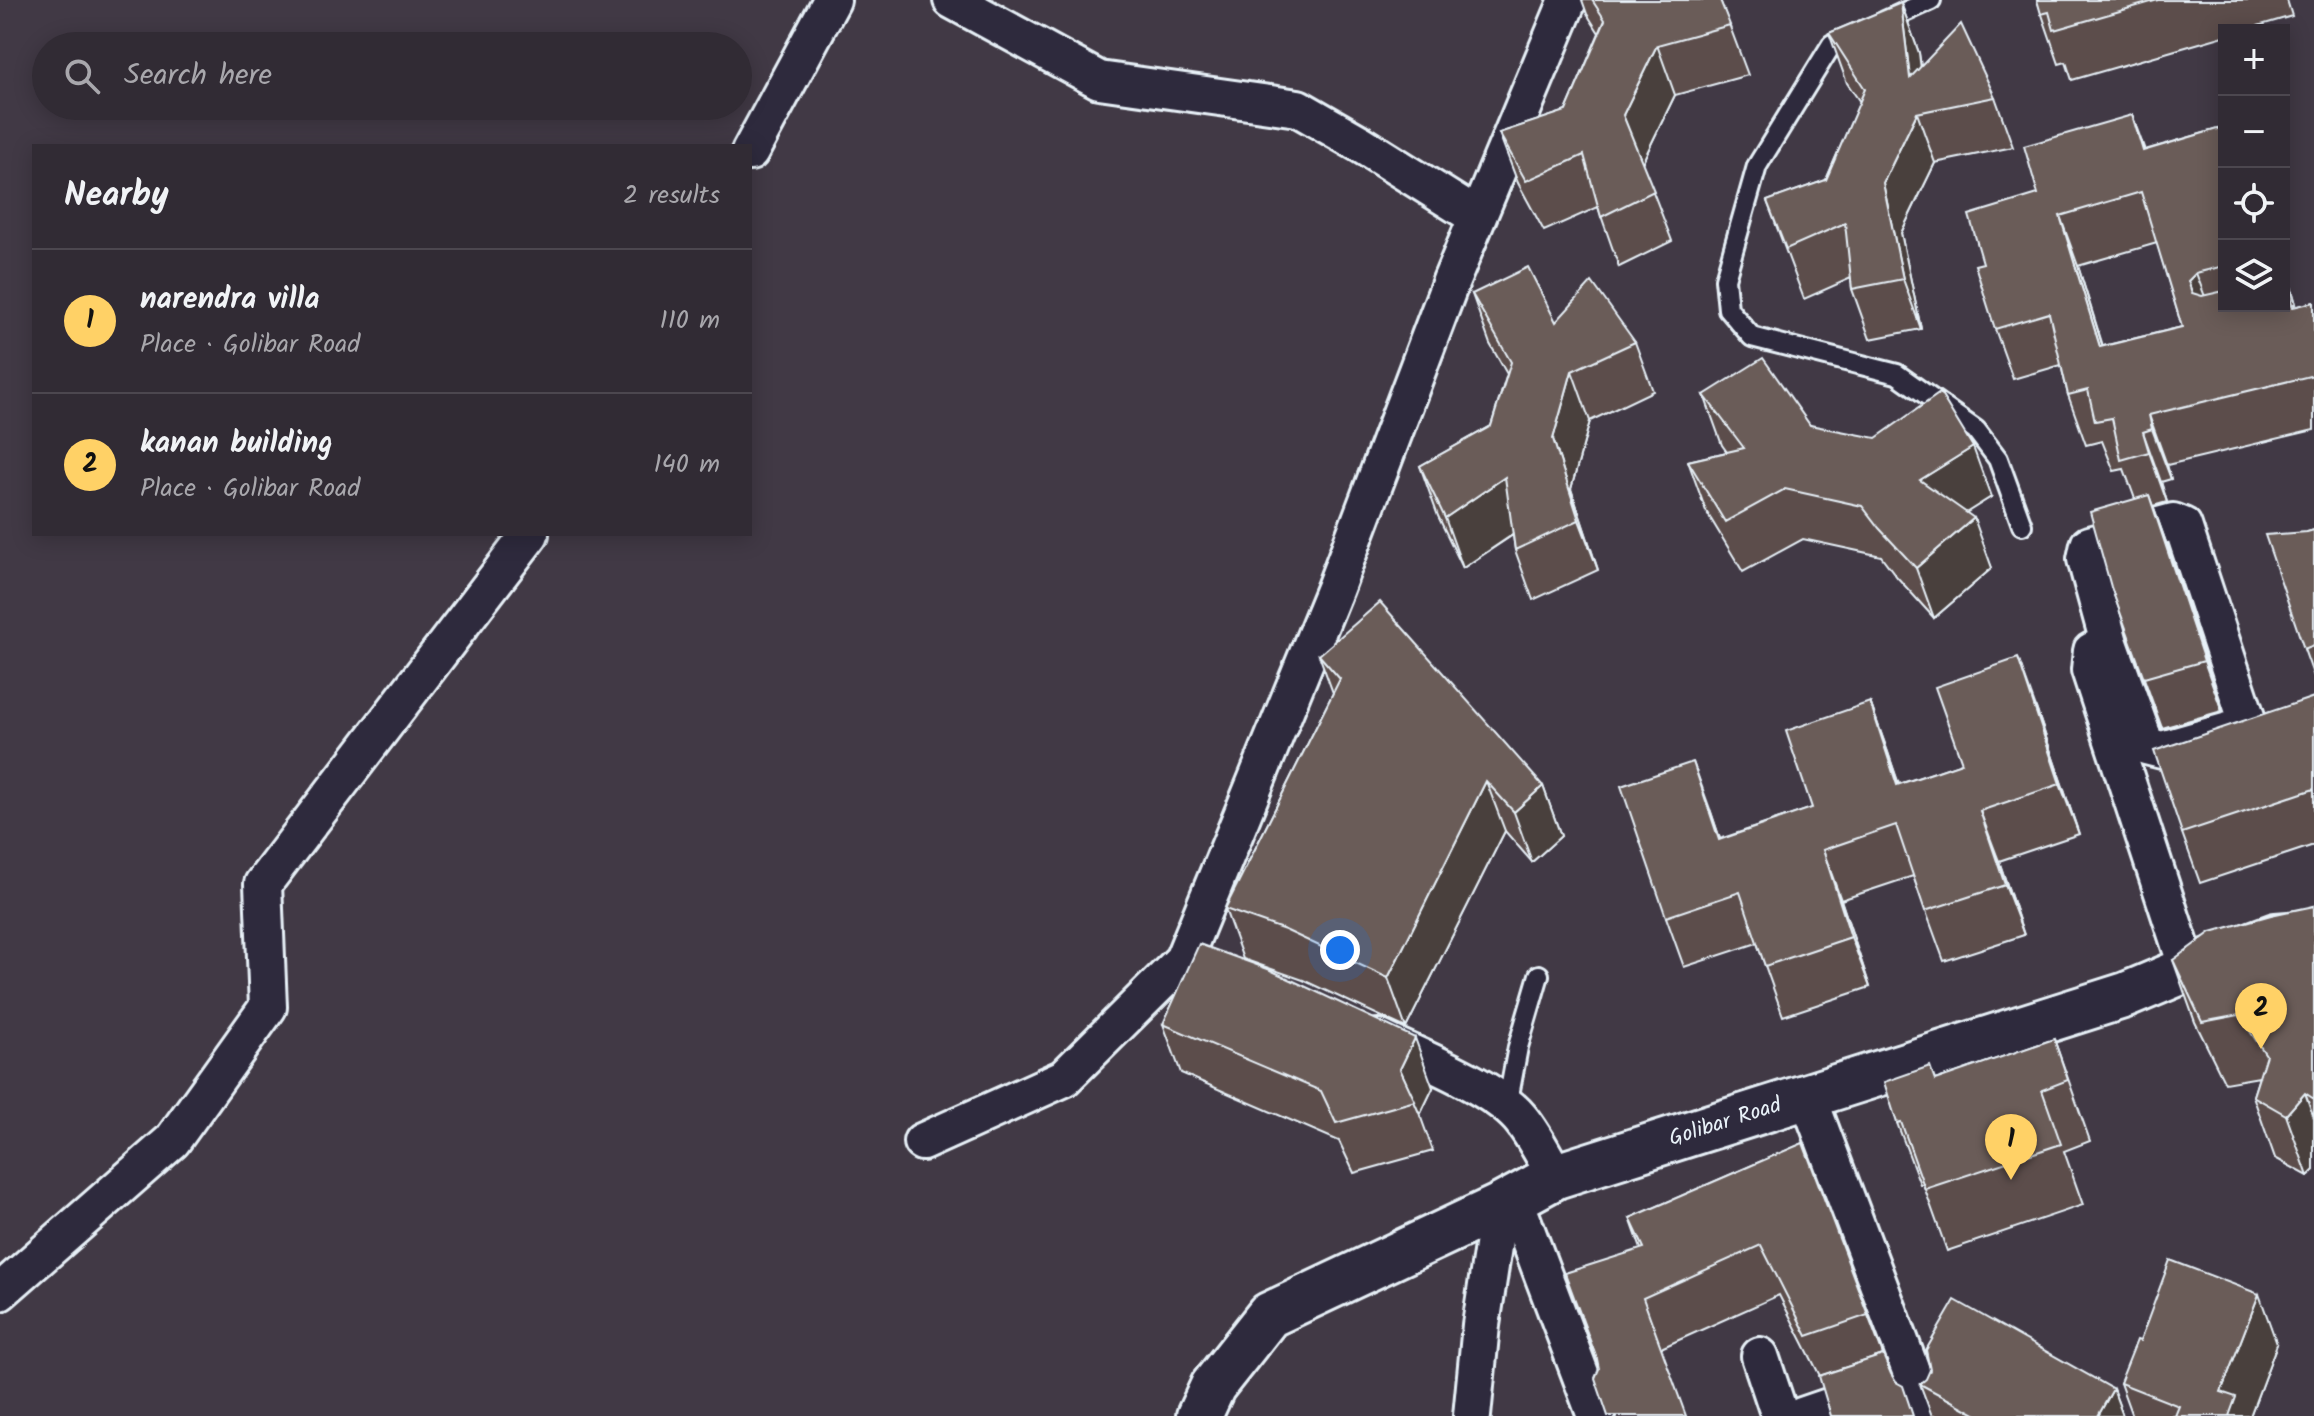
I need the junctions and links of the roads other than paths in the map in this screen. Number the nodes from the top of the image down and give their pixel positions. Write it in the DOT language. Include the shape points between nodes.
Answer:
graph roads {
  1 [pos="832,0"];
  2 [pos="952,0"];
  3 [pos="1568,0"];
  4 [pos="1931,0"];
  5 [pos="752,148"];
  6 [pos="1477,217"];
  7 [pos="2022,525"];
  8 [pos="528,536"];
  9 [pos="2109,643"];
  10 [pos="2314,933"];
  11 [pos="2188,969"];
  12 [pos="1539,975"];
  13 [pos="1348,1024"];
  14 [pos="1808,1097"];
  15 [pos="1507,1106"];
  16 [pos="922,1142"];
  17 [pos="1556,1176"];
  18 [pos="1507,1202"];
  19 [pos="0,1292"];
  20 [pos="1760,1356"];
  21 [pos="1914,1378"];
  22 [pos="1199,1416"];
  23 [pos="1472,1416"];
  24 [pos="1596,1416"];
  25 [pos="1780,1416"];
  26 [pos="1802,1416"];
  27 [pos="1928,1416"];
  1 -- 5 [label="street"];
  2 -- 6 [label="street" via="1099,80 1298,108"];
  3 -- 6 [label="street"];
  4 -- 7 [label="lane" via="1832,44 1757,166 1725,279 1728,309 1752,337 1897,374 1976,430 1998,459"];
  6 -- 16 [label="street" via="1197,965 1064,1078"];
  8 -- 19 [label="street" via="263,884 268,1007 172,1141"];
  9 -- 9 [label="street" via="2146,746 2162,750 2226,732 2239,728 2246,717 2183,526 2173,522 2089,545 2086,559"];
  9 -- 11 [label="street" via="2092,651 2090,670"];
  10 -- 11 [label="street, Golibar Road" via="2276,936"];
  11 -- 14 [label="street, Golibar Road" via="2126,995"];
  12 -- 15 [label="lane"];
  13 -- 15 [label="street"];
  14 -- 17 [label="street, Golibar Road"];
  14 -- 21 [label="street"];
  15 -- 17 [label="street" via="1521,1119"];
  17 -- 18 [label="street, Golibar Road"];
  18 -- 22 [label="street, Golibar Road" via="1269,1315 1213,1386"];
  18 -- 23 [label="street" via="1481,1325"];
  18 -- 24 [label="street"];
  20 -- 25 [label="street"];
  21 -- 26 [label="street"];
  21 -- 27 [label="street"];
}
